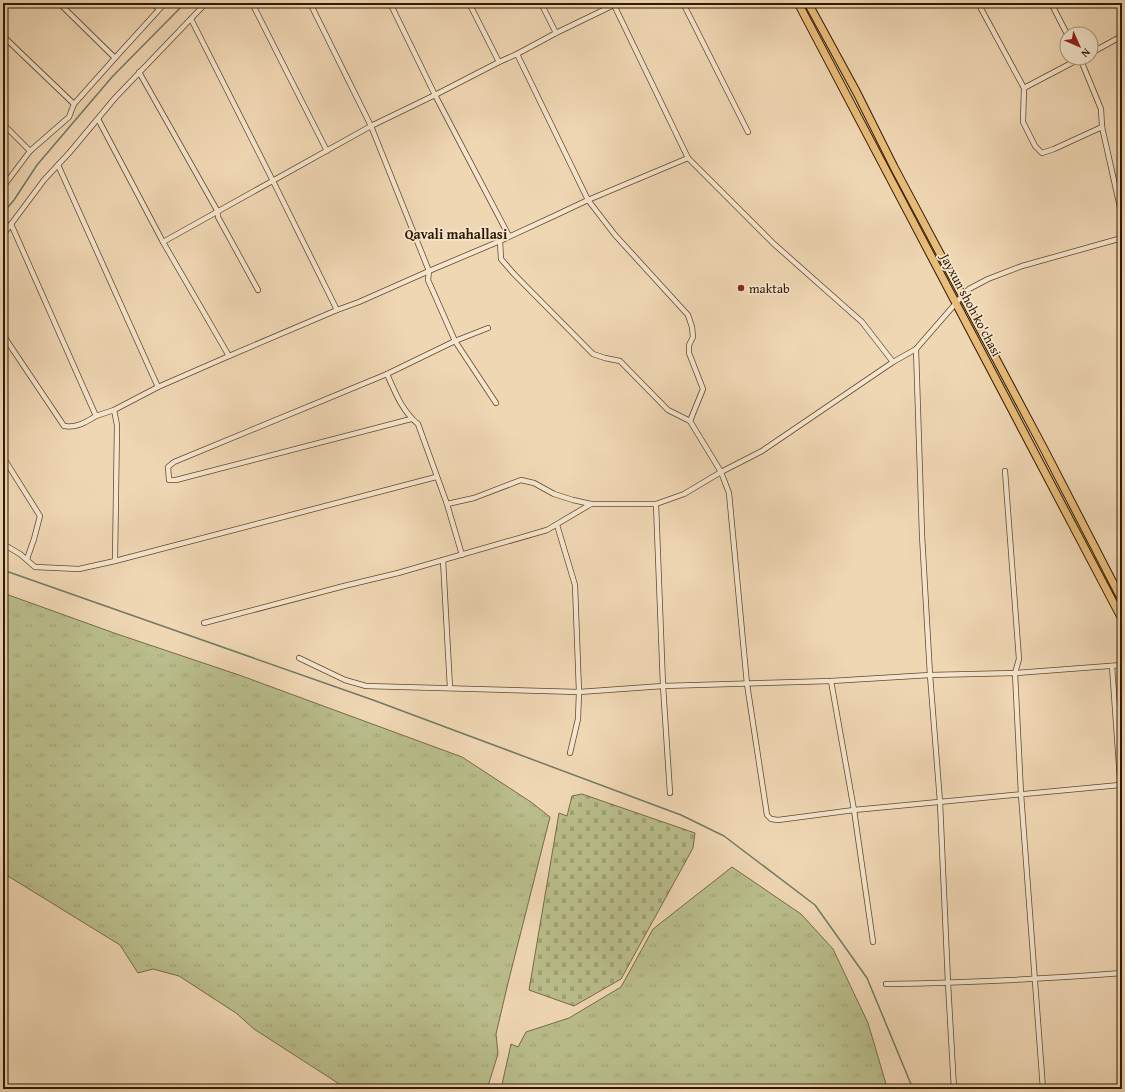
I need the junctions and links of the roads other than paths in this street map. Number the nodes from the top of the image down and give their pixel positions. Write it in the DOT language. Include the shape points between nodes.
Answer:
graph roads {
  1 [pos="59,3"];
  2 [pos="152,3"];
  3 [pos="165,3"];
  4 [pos="206,3"];
  5 [pos="252,3"];
  6 [pos="310,3"];
  7 [pos="390,3"];
  8 [pos="469,3"];
  9 [pos="541,3"];
  10 [pos="683,3"];
  11 [pos="798,3"];
  12 [pos="808,3"];
  13 [pos="978,3"];
  14 [pos="1051,3"];
  15 [pos="615,4"];
  16 [pos="160,9"];
  17 [pos="191,19"];
  18 [pos="1063,26"];
  19 [pos="556,33"];
  20 [pos="3,36"];
  21 [pos="1122,36"];
  22 [pos="1099,49"];
  23 [pos="517,54"];
  24 [pos="115,58"];
  25 [pos="499,62"];
  26 [pos="1066,66"];
  27 [pos="1084,66"];
  28 [pos="139,72"];
  29 [pos="1024,88"];
  30 [pos="435,95"];
  31 [pos="74,104"];
  32 [pos="98,118"];
  33 [pos="3,124"];
  34 [pos="371,126"];
  35 [pos="1102,127"];
  36 [pos="748,132"];
  37 [pos="327,150"];
  38 [pos="30,151"];
  39 [pos="688,158"];
  40 [pos="58,165"];
  41 [pos="273,181"];
  42 [pos="3,187"];
  43 [pos="588,200"];
  44 [pos="218,212"];
  45 [pos="1122,216"];
  46 [pos="11,224"];
  47 [pos="3,235"];
  48 [pos="510,236"];
  49 [pos="1122,238"];
  50 [pos="500,241"];
  51 [pos="163,242"];
  52 [pos="429,270"];
  53 [pos="258,290"];
  54 [pos="962,296"];
  55 [pos="956,303"];
  56 [pos="337,310"];
  57 [pos="488,328"];
  58 [pos="3,335"];
  59 [pos="455,341"];
  60 [pos="916,349"];
  61 [pos="228,356"];
  62 [pos="893,362"];
  63 [pos="387,374"];
  64 [pos="158,387"];
  65 [pos="496,403"];
  66 [pos="114,410"];
  67 [pos="96,416"];
  68 [pos="411,419"];
  69 [pos="690,421"];
  70 [pos="3,457"];
  71 [pos="1005,471"];
  72 [pos="721,472"];
  73 [pos="436,477"];
  74 [pos="447,504"];
  75 [pos="591,504"];
  76 [pos="656,504"];
  77 [pos="556,525"];
  78 [pos="3,544"];
  79 [pos="462,555"];
  80 [pos="27,559"];
  81 [pos="443,560"];
  82 [pos="115,561"];
  83 [pos="1122,600"];
  84 [pos="1122,619"];
  85 [pos="204,623"];
  86 [pos="299,658"];
  87 [pos="1122,665"];
  88 [pos="1112,666"];
  89 [pos="1015,673"];
  90 [pos="930,675"];
  91 [pos="831,681"];
  92 [pos="747,684"];
  93 [pos="663,686"];
  94 [pos="450,688"];
  95 [pos="579,692"];
  96 [pos="570,753"];
  97 [pos="1120,785"];
  98 [pos="670,793"];
  99 [pos="1021,794"];
  100 [pos="940,802"];
  101 [pos="1122,808"];
  102 [pos="854,810"];
  103 [pos="873,942"];
  104 [pos="1122,973"];
  105 [pos="1035,979"];
  106 [pos="948,983"];
  107 [pos="886,984"];
  108 [pos="954,1089"];
  109 [pos="1043,1089"];
  1 -- 24 [label="street"];
  2 -- 16 [label="street"];
  3 -- 16 [label="street"];
  4 -- 17 [label="street"];
  5 -- 37 [label="street"];
  6 -- 34 [label="street"];
  7 -- 30 [label="street"];
  8 -- 25 [label="street"];
  9 -- 19 [label="street"];
  10 -- 36 [label="street"];
  11 -- 55 [label="highway, Jayxun shoh ko'chasi"];
  12 -- 54 [label="highway, Jayxun shoh ko'chasi"];
  13 -- 29 [label="street"];
  14 -- 18 [label="street"];
  15 -- 19 [label="street"];
  15 -- 39 [label="street"];
  16 -- 24 [label="street"];
  17 -- 28 [label="street"];
  17 -- 41 [label="street"];
  19 -- 23 [label="street"];
  20 -- 31 [label="street"];
  21 -- 22 [label="street"];
  23 -- 25 [label="street"];
  23 -- 43 [label="street"];
  24 -- 31 [label="street"];
  25 -- 30 [label="street"];
  26 -- 29 [label="street"];
  27 -- 35 [label="street" via="1101,109"];
  28 -- 32 [label="street"];
  28 -- 44 [label="street"];
  29 -- 35 [label="street" via="1023,122 1035,146 1042,153"];
  30 -- 34 [label="street"];
  30 -- 48 [label="street"];
  31 -- 38 [label="street" via="69,117"];
  32 -- 40 [label="street"];
  32 -- 51 [label="street"];
  33 -- 38 [label="street"];
  34 -- 37 [label="street"];
  34 -- 52 [label="street"];
  35 -- 45 [label="street"];
  37 -- 41 [label="street"];
  38 -- 42 [label="street"];
  39 -- 43 [label="street"];
  39 -- 62 [label="street" via="774,244 862,322"];
  40 -- 46 [label="street"];
  40 -- 64 [label="street"];
  41 -- 44 [label="street"];
  41 -- 56 [label="street"];
  43 -- 48 [label="street"];
  43 -- 69 [label="street" via="615,235 688,315 692,327 689,353 703,388"];
  44 -- 51 [label="street"];
  44 -- 53 [label="street" via="218,217"];
  46 -- 47 [label="street"];
  46 -- 67 [label="street"];
  48 -- 50 [label="street"];
  49 -- 54 [label="street" via="1022,266 988,279 969,289"];
  50 -- 52 [label="street"];
  50 -- 69 [label="street" via="501,259 593,354 620,361 668,410"];
  51 -- 61 [label="street"];
  52 -- 56 [label="street"];
  52 -- 59 [label="street" via="428,280"];
  54 -- 55 [label="street"];
  54 -- 83 [label="highway, Jayxun shoh ko'chasi"];
  55 -- 60 [label="street"];
  55 -- 84 [label="highway, Jayxun shoh ko'chasi"];
  56 -- 61 [label="street"];
  57 -- 59 [label="street"];
  58 -- 67 [label="street" via="64,426 82,424"];
  59 -- 63 [label="street"];
  59 -- 65 [label="street"];
  60 -- 62 [label="street"];
  60 -- 90 [label="street"];
  61 -- 64 [label="street"];
  62 -- 72 [label="street" via="762,451"];
  63 -- 68 [label="street"];
  63 -- 68 [label="street" via="174,462 168,467 170,480"];
  64 -- 66 [label="street"];
  66 -- 67 [label="street"];
  66 -- 82 [label="street" via="117,425"];
  68 -- 73 [label="street" via="418,424"];
  69 -- 72 [label="street"];
  70 -- 80 [label="street" via="40,516"];
  71 -- 89 [label="street" via="1019,659"];
  72 -- 76 [label="street" via="684,494"];
  72 -- 92 [label="street" via="729,492"];
  73 -- 74 [label="street"];
  73 -- 82 [label="street"];
  74 -- 75 [label="street" via="474,498 521,480 534,483 554,494"];
  74 -- 79 [label="street"];
  75 -- 76 [label="street"];
  75 -- 77 [label="street"];
  76 -- 93 [label="street"];
  77 -- 79 [label="street" via="547,530"];
  77 -- 95 [label="street" via="574,585"];
  78 -- 80 [label="street"];
  79 -- 81 [label="street"];
  80 -- 82 [label="street" via="35,567 79,569"];
  81 -- 85 [label="street"];
  81 -- 94 [label="street"];
  86 -- 94 [label="street" via="345,680 366,686"];
  87 -- 88 [label="street"];
  88 -- 89 [label="street"];
  88 -- 97 [label="street"];
  89 -- 90 [label="street"];
  89 -- 99 [label="street"];
  90 -- 91 [label="street"];
  90 -- 100 [label="street"];
  91 -- 92 [label="street"];
  91 -- 102 [label="street"];
  92 -- 93 [label="street"];
  92 -- 102 [label="street" via="768,815 771,819"];
  93 -- 95 [label="street"];
  93 -- 98 [label="street"];
  94 -- 95 [label="street"];
  95 -- 96 [label="street" via="578,719"];
  97 -- 99 [label="street"];
  97 -- 101 [label="street"];
  99 -- 100 [label="street"];
  99 -- 105 [label="street"];
  100 -- 102 [label="street"];
  100 -- 106 [label="street"];
  102 -- 103 [label="street"];
  104 -- 105 [label="street"];
  105 -- 106 [label="street"];
  105 -- 109 [label="street"];
  106 -- 107 [label="street"];
  106 -- 108 [label="street"];
}
